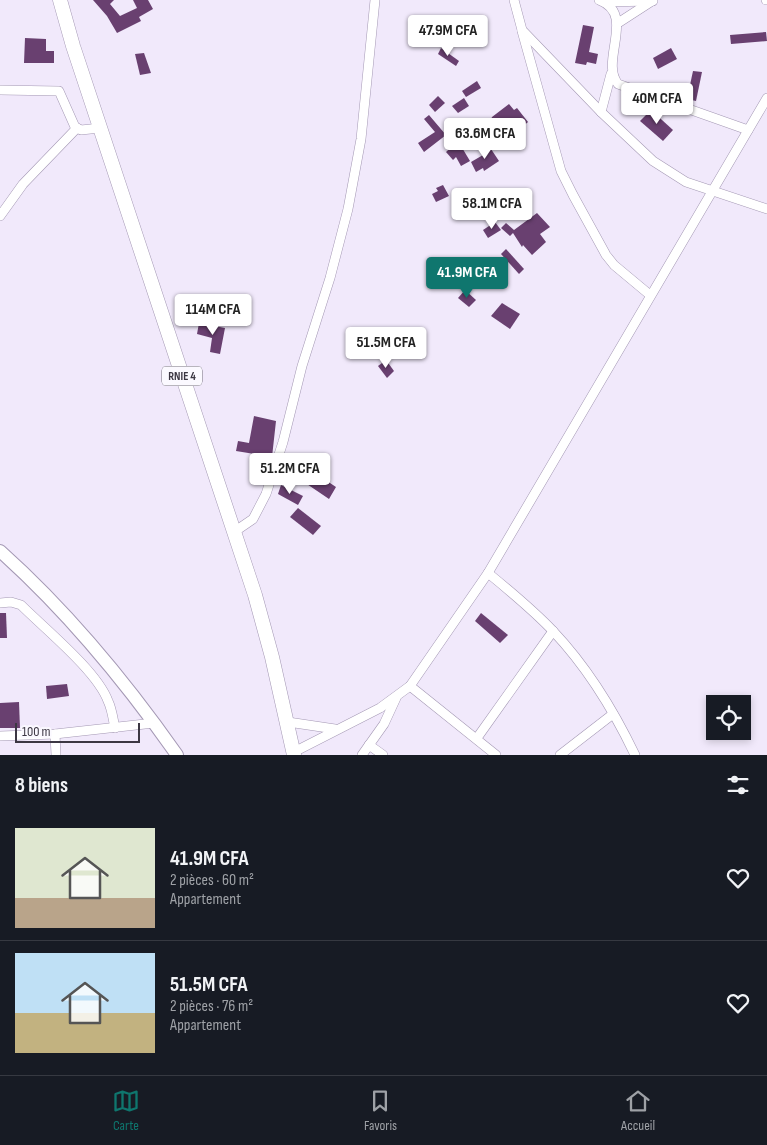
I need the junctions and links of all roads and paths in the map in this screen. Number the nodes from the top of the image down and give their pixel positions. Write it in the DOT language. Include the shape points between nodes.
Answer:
graph roads {
  1 [pos="60,0"];
  2 [pos="375,0"];
  3 [pos="514,0"];
  4 [pos="655,0"];
  5 [pos="601,1"];
  6 [pos="618,23"];
  7 [pos="522,30"];
  8 [pos="611,74"];
  9 [pos="0,90"];
  10 [pos="767,98"];
  11 [pos="601,112"];
  12 [pos="77,128"];
  13 [pos="100,128"];
  14 [pos="748,130"];
  15 [pos="713,190"];
  16 [pos="767,209"];
  17 [pos="0,216"];
  18 [pos="650,295"];
  19 [pos="234,532"];
  20 [pos="0,551"];
  21 [pos="488,573"];
  22 [pos="0,603"];
  23 [pos="553,630"];
  24 [pos="410,686"];
  25 [pos="396,698"];
  26 [pos="613,714"];
  27 [pos="288,722"];
  28 [pos="154,723"];
  29 [pos="115,728"];
  30 [pos="335,729"];
  31 [pos="55,734"];
  32 [pos="0,736"];
  33 [pos="477,738"];
  34 [pos="369,745"];
  35 [pos="294,754"];
  36 [pos="56,755"];
  37 [pos="177,755"];
  38 [pos="362,755"];
  39 [pos="383,755"];
  40 [pos="496,755"];
  41 [pos="560,755"];
  42 [pos="635,755"];
  1 -- 13 [label="main road, RNIE 4"];
  2 -- 19 [label="street" via="361,139 348,209 330,278 266,494 254,519"];
  3 -- 7 [label="street"];
  4 -- 5 [label="street"];
  4 -- 6 [label="street"];
  5 -- 6 [label="street" via="610,8"];
  6 -- 8 [label="street"];
  7 -- 11 [label="street"];
  7 -- 18 [label="street" via="562,170 573,195 606,255"];
  8 -- 11 [label="street"];
  8 -- 14 [label="street" via="622,87"];
  9 -- 12 [label="street" via="59,91"];
  10 -- 14 [label="street"];
  11 -- 15 [label="street" via="670,173"];
  12 -- 13 [label="street"];
  12 -- 17 [label="street" via="23,184"];
  13 -- 19 [label="main road, RNIE 4"];
  14 -- 15 [label="street"];
  15 -- 16 [label="street"];
  15 -- 18 [label="street"];
  18 -- 21 [label="street"];
  19 -- 27 [label="main road, RNIE 4" via="255,594"];
  20 -- 28 [label="main road" via="96,650"];
  21 -- 23 [label="street"];
  21 -- 24 [label="street"];
  22 -- 29 [label="street" via="22,605 86,669 108,701"];
  23 -- 26 [label="street" via="598,688"];
  23 -- 33 [label="street"];
  24 -- 25 [label="street"];
  24 -- 33 [label="street"];
  25 -- 30 [label="street"];
  25 -- 34 [label="street" via="384,724"];
  26 -- 41 [label="street"];
  26 -- 42 [label="street"];
  27 -- 30 [label="street"];
  27 -- 35 [label="main road, RNIE 4"];
  28 -- 29 [label="street"];
  28 -- 37 [label="main road"];
  29 -- 31 [label="street"];
  30 -- 35 [label="street"];
  31 -- 32 [label="street"];
  31 -- 36 [label="street"];
  33 -- 40 [label="street"];
  34 -- 38 [label="street"];
  34 -- 39 [label="street"];
}
